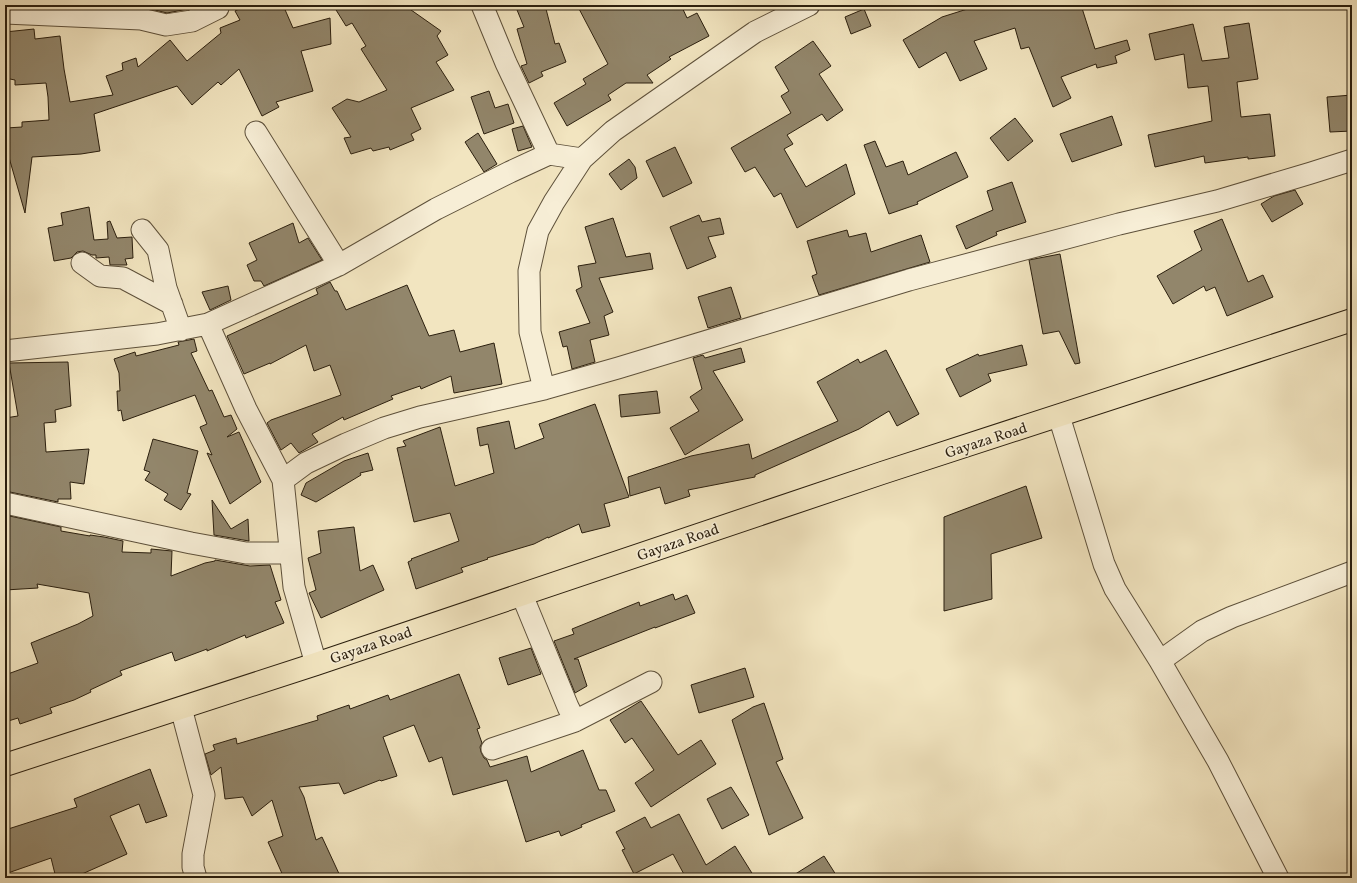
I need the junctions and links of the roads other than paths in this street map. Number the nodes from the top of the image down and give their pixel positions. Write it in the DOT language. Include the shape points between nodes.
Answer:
graph roads {
  1 [pos="482,5"];
  2 [pos="809,5"];
  3 [pos="218,8"];
  4 [pos="140,12"];
  5 [pos="5,13"];
  6 [pos="256,132"];
  7 [pos="549,154"];
  8 [pos="582,159"];
  9 [pos="1352,160"];
  10 [pos="142,230"];
  11 [pos="82,263"];
  12 [pos="339,265"];
  13 [pos="172,304"];
  14 [pos="1352,320"];
  15 [pos="208,324"];
  16 [pos="181,330"];
  17 [pos="5,351"];
  18 [pos="544,388"];
  19 [pos="1059,416"];
  20 [pos="283,480"];
  21 [pos="5,503"];
  22 [pos="290,553"];
  23 [pos="1352,572"];
  24 [pos="522,595"];
  25 [pos="1160,661"];
  26 [pos="316,664"];
  27 [pos="651,682"];
  28 [pos="181,708"];
  29 [pos="575,721"];
  30 [pos="492,749"];
  31 [pos="5,765"];
  32 [pos="196,878"];
  33 [pos="1278,878"];
  1 -- 7 [label="street"];
  2 -- 8 [label="street" via="755,32 613,131"];
  3 -- 4 [label="street" via="192,20 166,25"];
  4 -- 5 [label="street"];
  6 -- 12 [label="street"];
  7 -- 8 [label="street"];
  7 -- 12 [label="street" via="443,206"];
  8 -- 18 [label="street" via="538,231 529,270 530,332"];
  9 -- 18 [label="street" via="1217,201 1119,224 909,280"];
  10 -- 13 [label="street" via="158,250"];
  11 -- 13 [label="street" via="100,276 122,278"];
  12 -- 15 [label="street"];
  13 -- 16 [label="street"];
  14 -- 19 [label="main road, Gayaza Road"];
  15 -- 16 [label="street"];
  15 -- 20 [label="street" via="246,409"];
  16 -- 17 [label="street"];
  18 -- 20 [label="street" via="384,428 306,463"];
  19 -- 24 [label="main road, Gayaza Road"];
  19 -- 25 [label="street" via="1104,564 1115,589"];
  20 -- 22 [label="street"];
  21 -- 22 [label="street" via="246,553"];
  22 -- 26 [label="street" via="294,587"];
  23 -- 25 [label="street" via="1232,616 1202,631"];
  24 -- 26 [label="main road, Gayaza Road"];
  24 -- 29 [label="street"];
  25 -- 33 [label="street" via="1218,761"];
  26 -- 28 [label="main road, Gayaza Road"];
  27 -- 29 [label="street"];
  28 -- 31 [label="main road, Gayaza Road"];
  28 -- 32 [label="street" via="204,795 193,854"];
  29 -- 30 [label="street"];
}
